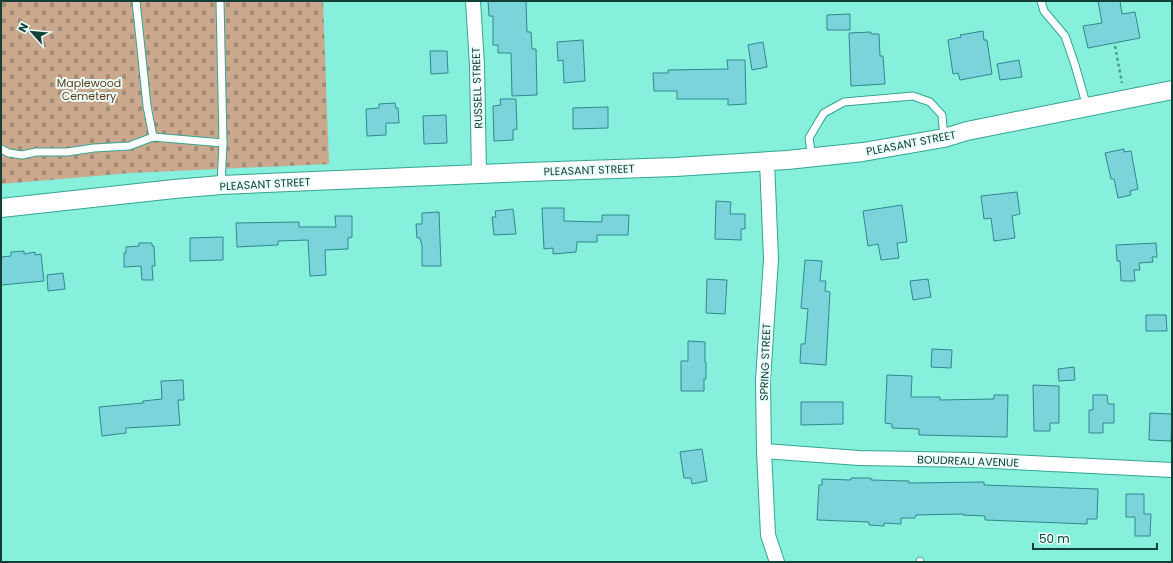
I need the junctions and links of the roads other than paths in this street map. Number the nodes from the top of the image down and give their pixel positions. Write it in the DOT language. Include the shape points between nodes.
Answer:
graph roads {
  1 [pos="136,1"];
  2 [pos="220,1"];
  3 [pos="474,1"];
  4 [pos="1041,1"];
  5 [pos="1172,90"];
  6 [pos="1087,107"];
  7 [pos="153,137"];
  8 [pos="944,138"];
  9 [pos="223,143"];
  10 [pos="1,149"];
  11 [pos="812,158"];
  12 [pos="767,161"];
  13 [pos="480,174"];
  14 [pos="221,185"];
  15 [pos="1,208"];
  16 [pos="764,451"];
  17 [pos="1172,470"];
  18 [pos="777,562"];
  1 -- 7 [label="lane" via="147,106"];
  2 -- 9 [label="lane"];
  3 -- 13 [label="street, RUSSELL STREET"];
  4 -- 6 [label="lane" via="1044,11 1065,36"];
  5 -- 6 [label="street, PLEASANT STREET"];
  6 -- 8 [label="street, PLEASANT STREET"];
  7 -- 9 [label="lane"];
  7 -- 10 [label="lane" via="129,146 67,152 36,152 22,155"];
  8 -- 11 [label="street, PLEASANT STREET"];
  8 -- 11 [label="lane" via="942,115 930,102 919,98 913,96 844,102 824,113 818,121 809,138"];
  9 -- 14 [label="lane"];
  11 -- 12 [label="street, PLEASANT STREET"];
  12 -- 13 [label="street, PLEASANT STREET" via="705,166"];
  12 -- 16 [label="street, SPRING STREET" via="771,259 763,380"];
  13 -- 14 [label="street, PLEASANT STREET"];
  14 -- 15 [label="street, PLEASANT STREET"];
  16 -- 17 [label="street, BOUDREAU AVENUE" via="858,458 973,460"];
  16 -- 18 [label="street, SPRING STREET" via="768,535"];
}
